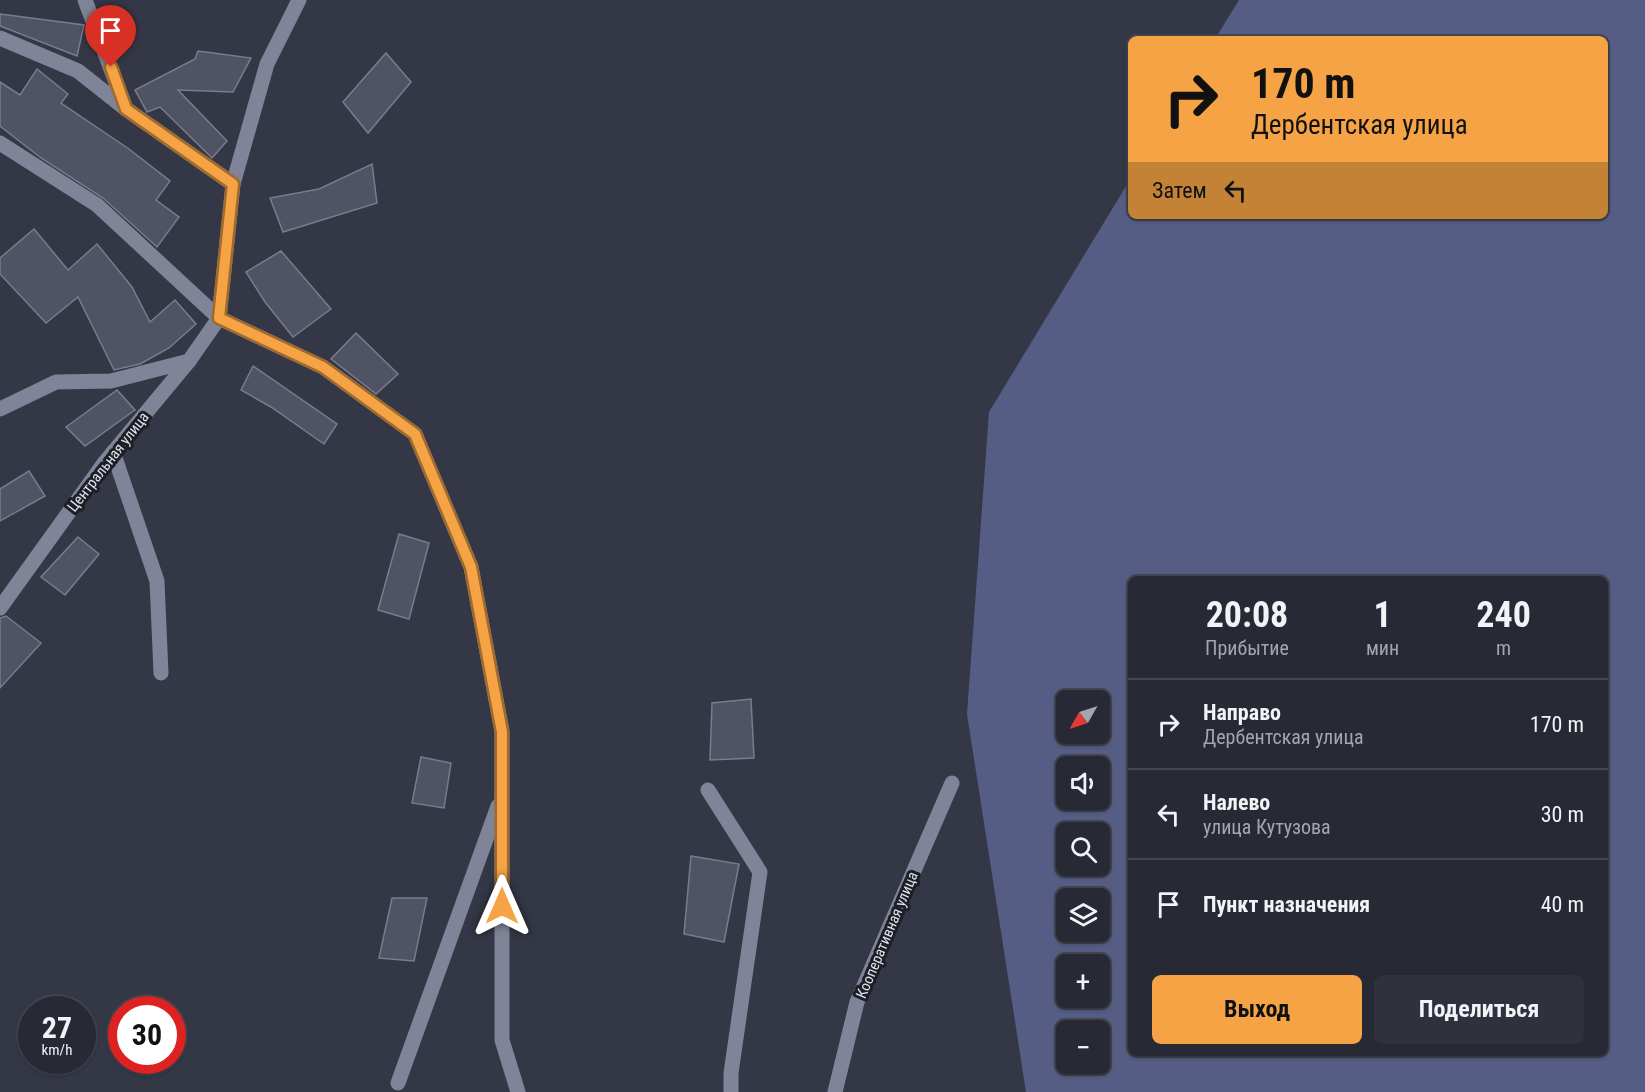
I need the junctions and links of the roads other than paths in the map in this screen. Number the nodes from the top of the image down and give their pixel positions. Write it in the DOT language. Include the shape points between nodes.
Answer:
graph roads {
  1 [pos="85,0"];
  2 [pos="299,0"];
  3 [pos="0,38"];
  4 [pos="126,109"];
  5 [pos="0,143"];
  6 [pos="233,184"];
  7 [pos="219,318"];
  8 [pos="189,361"];
  9 [pos="0,409"];
  10 [pos="113,452"];
  11 [pos="0,608"];
  12 [pos="161,673"];
  13 [pos="952,783"];
  14 [pos="708,790"];
  15 [pos="502,795"];
  16 [pos="398,1083"];
  17 [pos="518,1092"];
  18 [pos="731,1092"];
  19 [pos="835,1092"];
  1 -- 4 [label="street"];
  2 -- 6 [label="street" via="267,64"];
  3 -- 4 [label="street" via="78,71"];
  4 -- 6 [label="street"];
  5 -- 7 [label="street" via="97,205"];
  6 -- 7 [label="street"];
  7 -- 8 [label="street, Центральная улица"];
  7 -- 15 [label="street" via="323,367 415,434 471,567 502,732"];
  8 -- 9 [label="street" via="111,381 56,382"];
  8 -- 10 [label="street, Центральная улица"];
  10 -- 11 [label="street, Центральная улица"];
  10 -- 12 [label="street" via="157,581"];
  13 -- 19 [label="street, Кооперативная улица" via="857,1002"];
  14 -- 18 [label="street" via="760,872"];
  15 -- 16 [label="street"];
  15 -- 17 [label="street" via="502,1040"];
}
